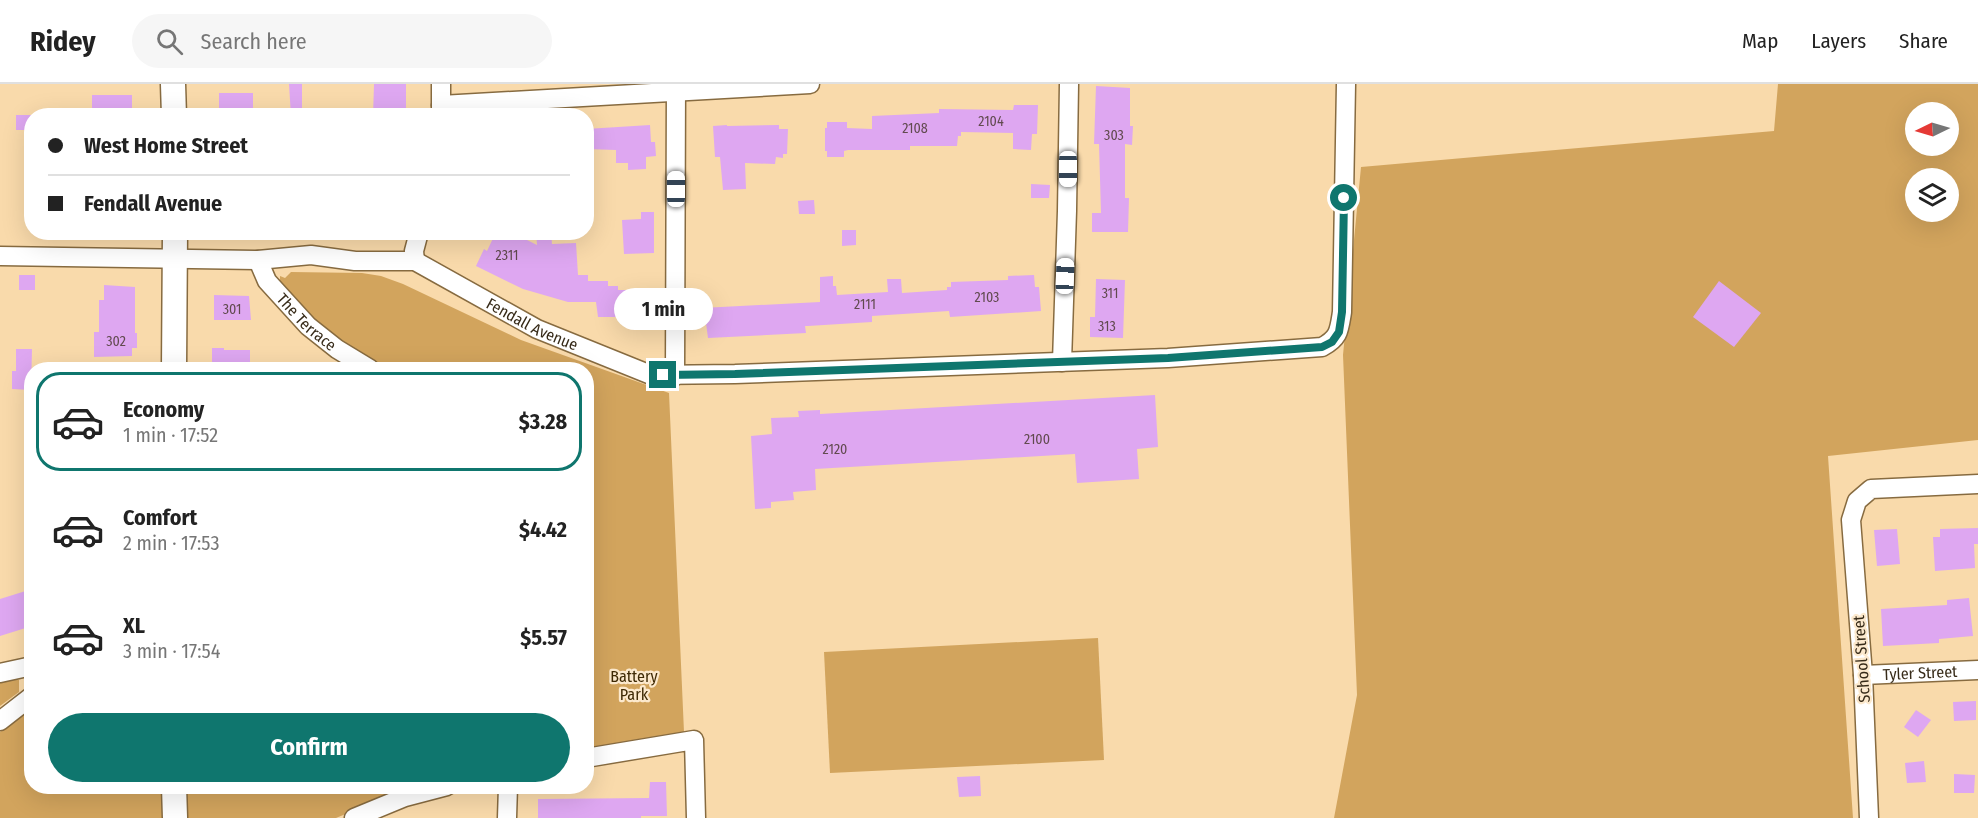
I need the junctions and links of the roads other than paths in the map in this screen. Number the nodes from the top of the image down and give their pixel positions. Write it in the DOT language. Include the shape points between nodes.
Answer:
graph roads {
  1 [pos="173,84"];
  2 [pos="441,84"];
  3 [pos="810,84"];
  4 [pos="1069,84"];
  5 [pos="1346,84"];
  6 [pos="676,88"];
  7 [pos="174,108"];
  8 [pos="441,108"];
  9 [pos="462,108"];
  10 [pos="175,240"];
  11 [pos="417,240"];
  12 [pos="0,256"];
  13 [pos="175,258"];
  14 [pos="258,260"];
  15 [pos="415,261"];
  16 [pos="174,362"];
  17 [pos="358,362"];
  18 [pos="1062,362"];
  19 [pos="675,375"];
  20 [pos="1978,484"];
  21 [pos="24,668"];
  22 [pos="1978,670"];
  23 [pos="0,673"];
  24 [pos="1863,675"];
  25 [pos="24,702"];
  26 [pos="0,721"];
  27 [pos="594,757"];
  28 [pos="174,794"];
  29 [pos="416,794"];
  30 [pos="508,794"];
  31 [pos="175,818"];
  32 [pos="354,818"];
  33 [pos="507,818"];
  34 [pos="696,818"];
  35 [pos="1869,818"];
  1 -- 7 [label="street"];
  2 -- 8 [label="street"];
  3 -- 6 [label="street"];
  4 -- 18 [label="street"];
  5 -- 18 [label="street, Fendall Avenue" via="1342,312 1339,332 1332,342 1322,347"];
  6 -- 9 [label="street"];
  6 -- 19 [label="street"];
  10 -- 13 [label="street"];
  11 -- 15 [label="street"];
  12 -- 13 [label="street, Fendall Avenue"];
  13 -- 14 [label="street, Fendall Avenue"];
  13 -- 16 [label="street"];
  14 -- 15 [label="street, Fendall Avenue" via="311,255 355,261"];
  14 -- 17 [label="street, The Terrace" via="267,281 308,326"];
  15 -- 19 [label="street, Fendall Avenue" via="537,329 651,375"];
  18 -- 19 [label="street, Fendall Avenue"];
  20 -- 24 [label="street, School Street" via="1871,489 1857,501 1851,520"];
  21 -- 23 [label="street"];
  22 -- 24 [label="street, Tyler Street"];
  24 -- 35 [label="street, School Street"];
  25 -- 26 [label="street"];
  27 -- 34 [label="street" via="694,740"];
  28 -- 31 [label="street"];
  29 -- 32 [label="street"];
  30 -- 33 [label="street"];
}
